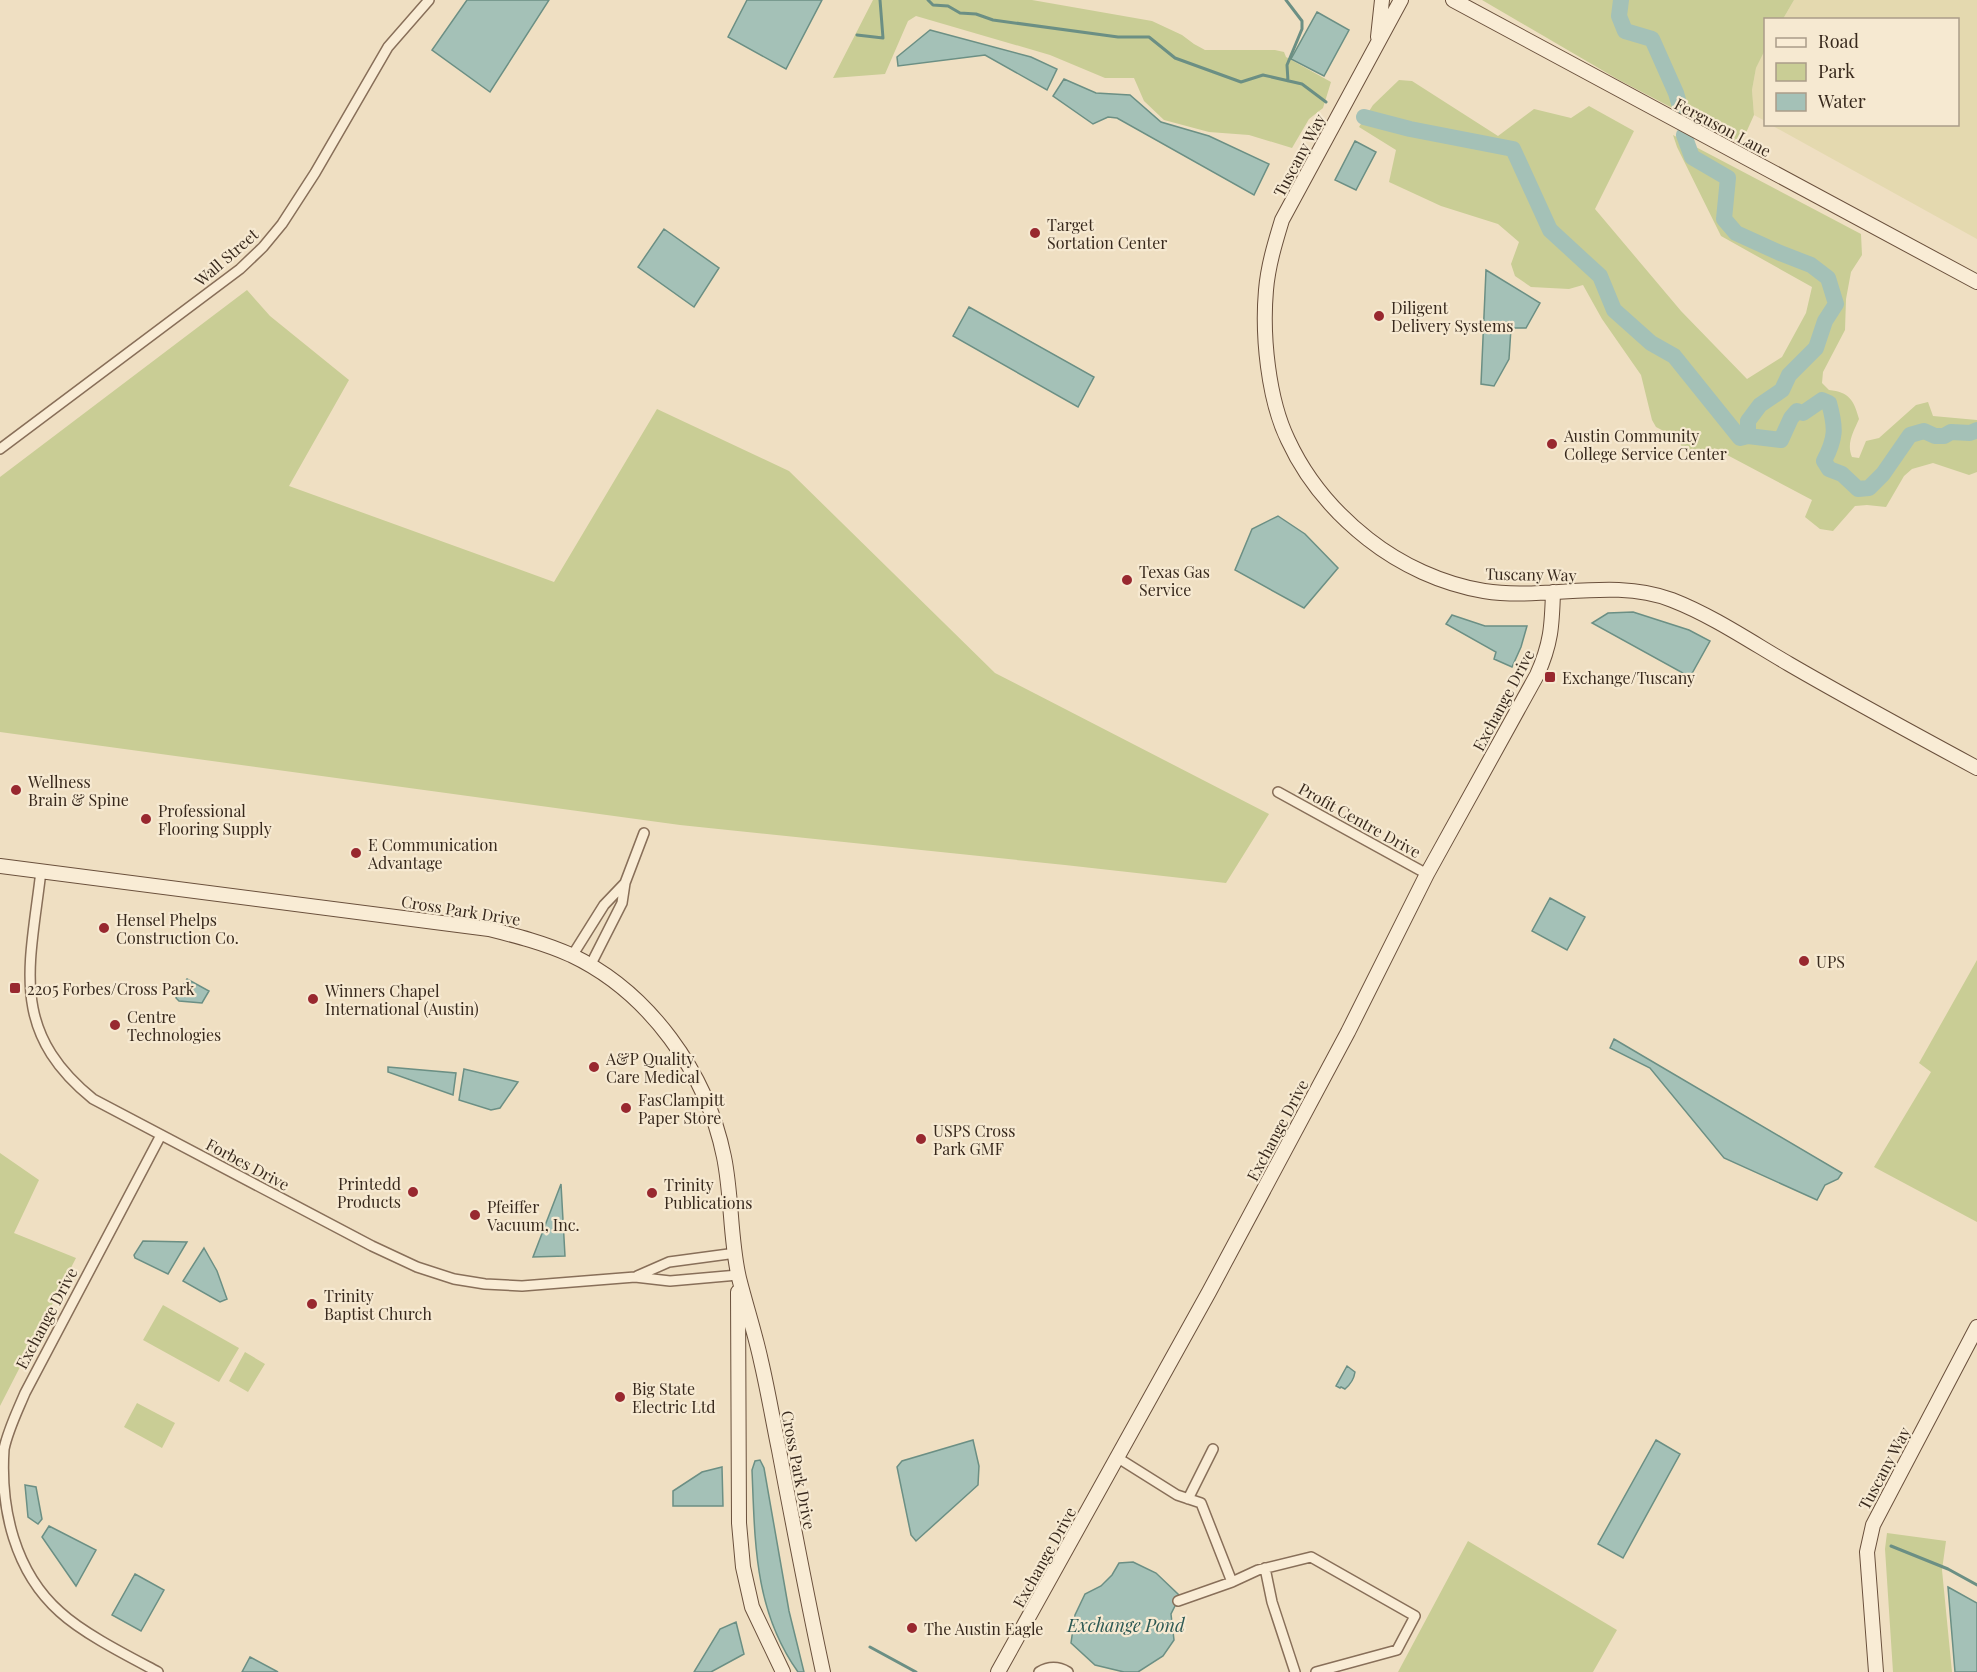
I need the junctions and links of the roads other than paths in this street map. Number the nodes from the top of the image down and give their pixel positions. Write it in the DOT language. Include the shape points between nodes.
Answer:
graph roads {
  1 [pos="429,0"];
  2 [pos="1382,0"];
  3 [pos="1401,0"];
  4 [pos="1453,0"];
  5 [pos="1377,45"];
  6 [pos="1977,282"];
  7 [pos="0,449"];
  8 [pos="1553,592"];
  9 [pos="1977,768"];
  10 [pos="1278,792"];
  11 [pos="644,833"];
  12 [pos="0,866"];
  13 [pos="42,871"];
  14 [pos="1426,874"];
  15 [pos="626,883"];
  16 [pos="572,956"];
  17 [pos="590,966"];
  18 [pos="161,1135"];
  19 [pos="736,1253"];
  20 [pos="738,1275"];
  21 [pos="634,1277"];
  22 [pos="1977,1327"];
  23 [pos="1213,1449"];
  24 [pos="1118,1458"];
  25 [pos="1188,1499"];
  26 [pos="1,1502"];
  27 [pos="1265,1568"];
  28 [pos="1232,1582"];
  29 [pos="1178,1601"];
  30 [pos="138,1662"];
  31 [pos="132,1672"];
  32 [pos="158,1672"];
  33 [pos="783,1672"];
  34 [pos="823,1672"];
  35 [pos="998,1672"];
  36 [pos="1039,1672"];
  37 [pos="1068,1672"];
  38 [pos="1295,1672"];
  39 [pos="1316,1672"];
  40 [pos="1876,1672"];
  1 -- 7 [label="street, Wall Street" via="388,47 302,196 262,247 240,269"];
  2 -- 5 [label="street"];
  3 -- 5 [label="street, Tuscany Way"];
  4 -- 6 [label="street, Ferguson Lane"];
  5 -- 8 [label="street, Tuscany Way" via="1282,220 1272,253 1264,318 1277,409 1288,440 1309,476 1350,524 1381,549 1448,582 1483,591"];
  8 -- 9 [label="street, Tuscany Way" via="1643,592 1671,599"];
  8 -- 14 [label="street, Exchange Drive" via="1552,629 1538,673"];
  10 -- 14 [label="street, Profit Centre Drive"];
  11 -- 15 [label="street"];
  12 -- 13 [label="street, Cross Park Drive"];
  13 -- 16 [label="street, Cross Park Drive" via="489,929 525,937"];
  13 -- 18 [label="street, Forbes Drive" via="29,980 36,1023 45,1045 60,1069 93,1100"];
  14 -- 24 [label="street, Exchange Drive" via="1342,1042"];
  15 -- 16 [label="street" via="604,905"];
  15 -- 17 [label="street" via="622,903"];
  16 -- 17 [label="street, Cross Park Drive"];
  17 -- 19 [label="street, Cross Park Drive" via="626,991 654,1018 673,1041 703,1093 724,1157"];
  18 -- 21 [label="street, Forbes Drive" via="372,1246 454,1279 522,1286"];
  18 -- 26 [label="street, Exchange Drive" via="11,1424 4,1450"];
  19 -- 20 [label="street, Cross Park Drive"];
  19 -- 21 [label="street, Forbes Drive" via="669,1262"];
  20 -- 21 [label="street, Forbes Drive" via="670,1281"];
  20 -- 33 [label="street, Cross Park Drive" via="739,1523 743,1567 752,1606"];
  20 -- 34 [label="street, Cross Park Drive" via="762,1362"];
  22 -- 40 [label="street, Tuscany Way" via="1873,1526 1867,1552"];
  23 -- 25 [label="street"];
  24 -- 25 [label="street"];
  24 -- 35 [label="street, Exchange Drive"];
  25 -- 28 [label="street" via="1201,1503"];
  26 -- 30 [label="street, Exchange Drive" via="16,1551 41,1593 60,1613"];
  27 -- 28 [label="street"];
  27 -- 38 [label="street"];
  27 -- 39 [label="street" via="1311,1557 1415,1616 1397,1650"];
  28 -- 29 [label="street"];
  30 -- 31 [label="street"];
  30 -- 32 [label="street, Exchange Drive"];
  36 -- 37 [label="street" via="1054,1667"];
}
